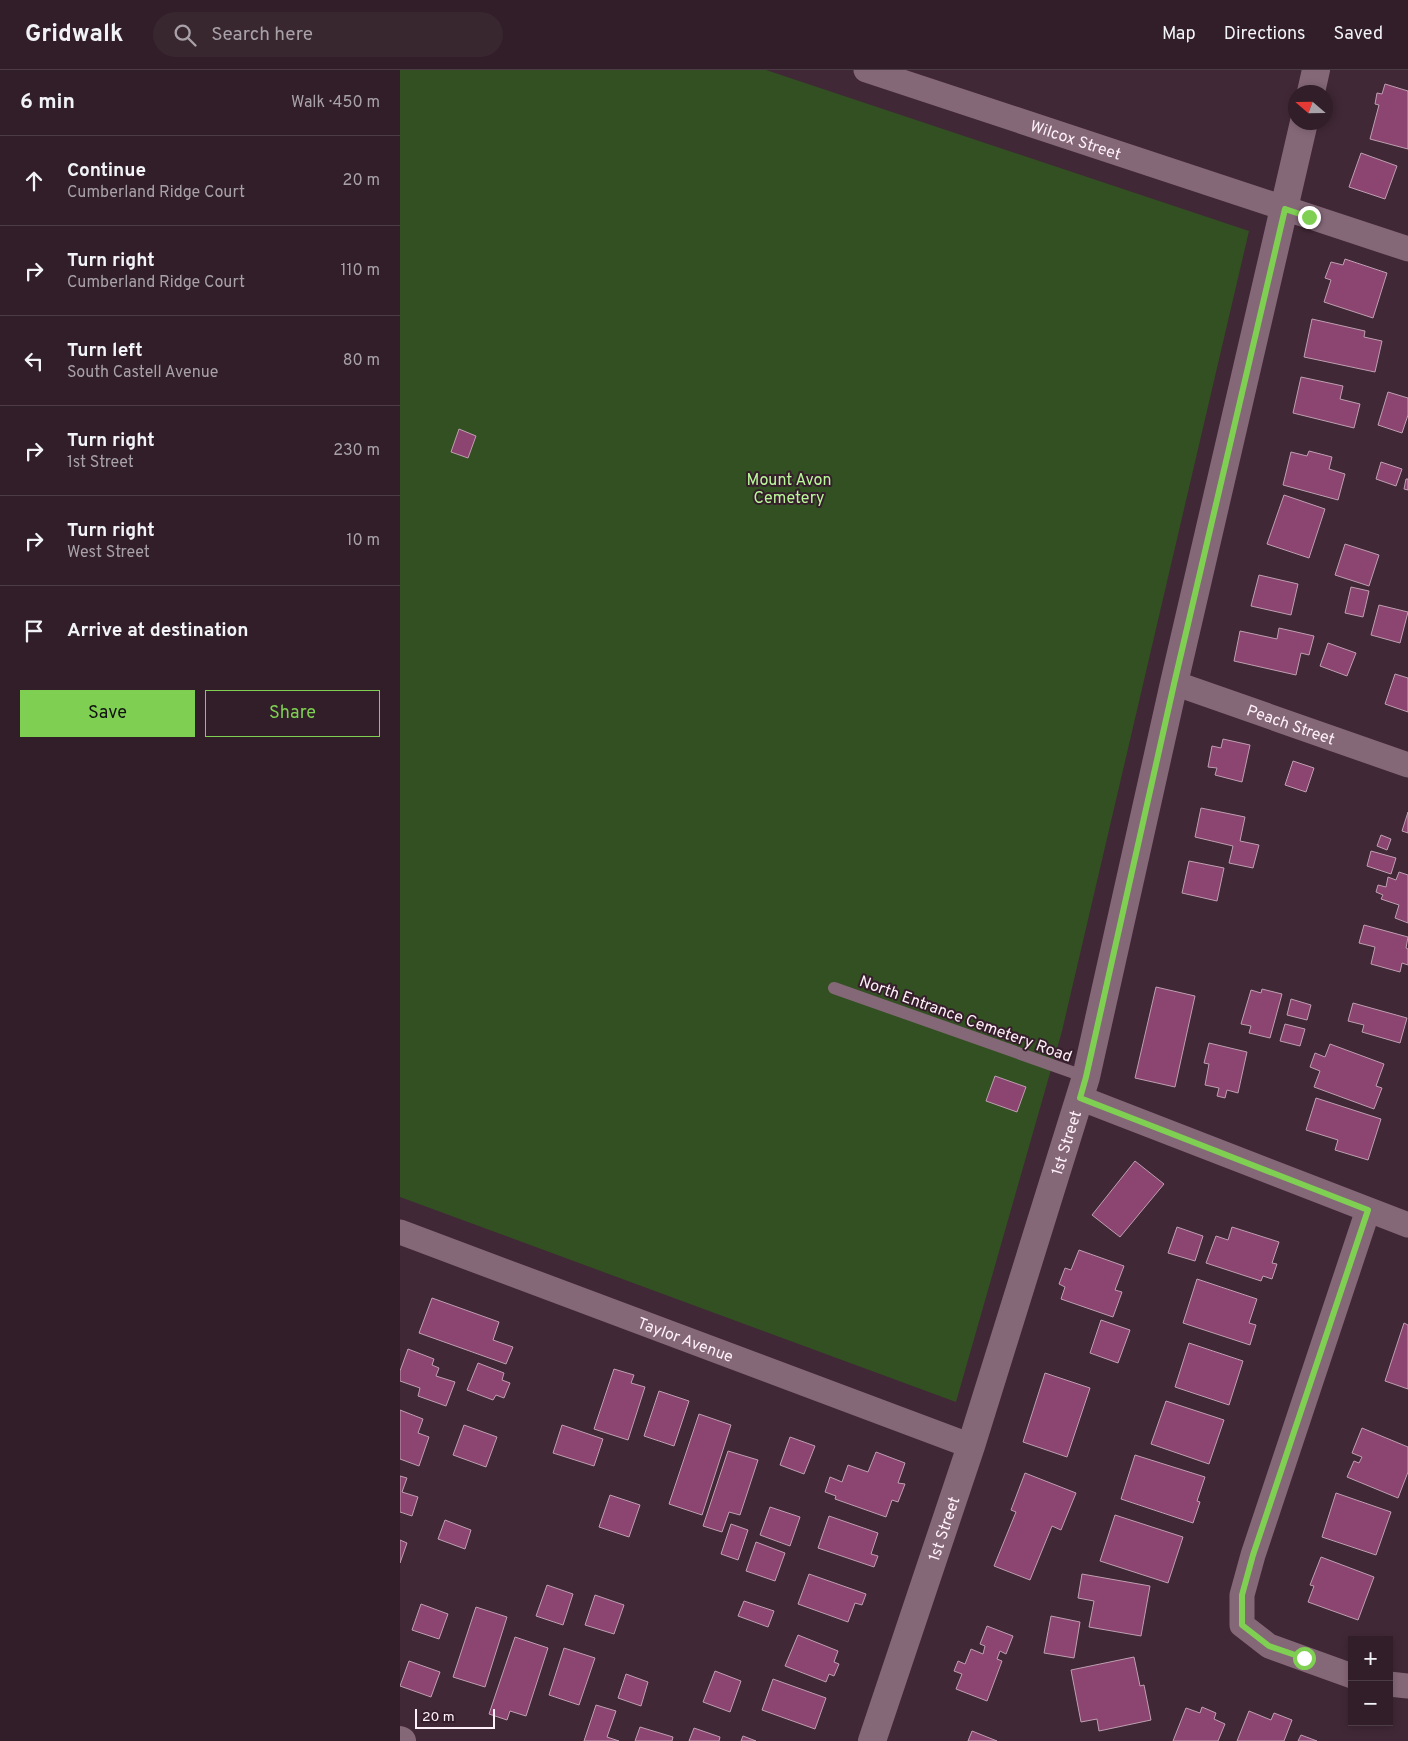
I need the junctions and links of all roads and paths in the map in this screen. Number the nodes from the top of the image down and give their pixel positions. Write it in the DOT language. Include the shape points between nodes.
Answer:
graph roads {
  1 [pos="866,70"];
  2 [pos="1316,70"];
  3 [pos="1313,85"];
  4 [pos="1302,130"];
  5 [pos="1285,209"];
  6 [pos="1408,249"];
  7 [pos="1174,684"];
  8 [pos="1408,765"];
  9 [pos="834,988"];
  10 [pos="1083,1087"];
  11 [pos="1368,1210"];
  12 [pos="1408,1225"];
  13 [pos="400,1232"];
  14 [pos="971,1446"];
  15 [pos="1348,1675"];
  16 [pos="1393,1684"];
  17 [pos="1408,1686"];
  18 [pos="872,1741"];
  1 -- 5 [label="street, Wilcox Street"];
  2 -- 3 [label="street"];
  4 -- 5 [label="street, 1st Street"];
  5 -- 6 [label="street, Wilcox Street"];
  5 -- 7 [label="street, 1st Street"];
  7 -- 8 [label="street, Peach Street"];
  7 -- 10 [label="street, 1st Street"];
  9 -- 10 [label="lane, North Entrance Cemetery Road"];
  10 -- 11 [label="street"];
  10 -- 14 [label="street, 1st Street"];
  11 -- 12 [label="street"];
  11 -- 15 [label="street" via="1242,1595 1242,1625 1269,1646"];
  13 -- 14 [label="street, Taylor Avenue"];
  14 -- 18 [label="street, 1st Street"];
  16 -- 17 [label="street"];
}
